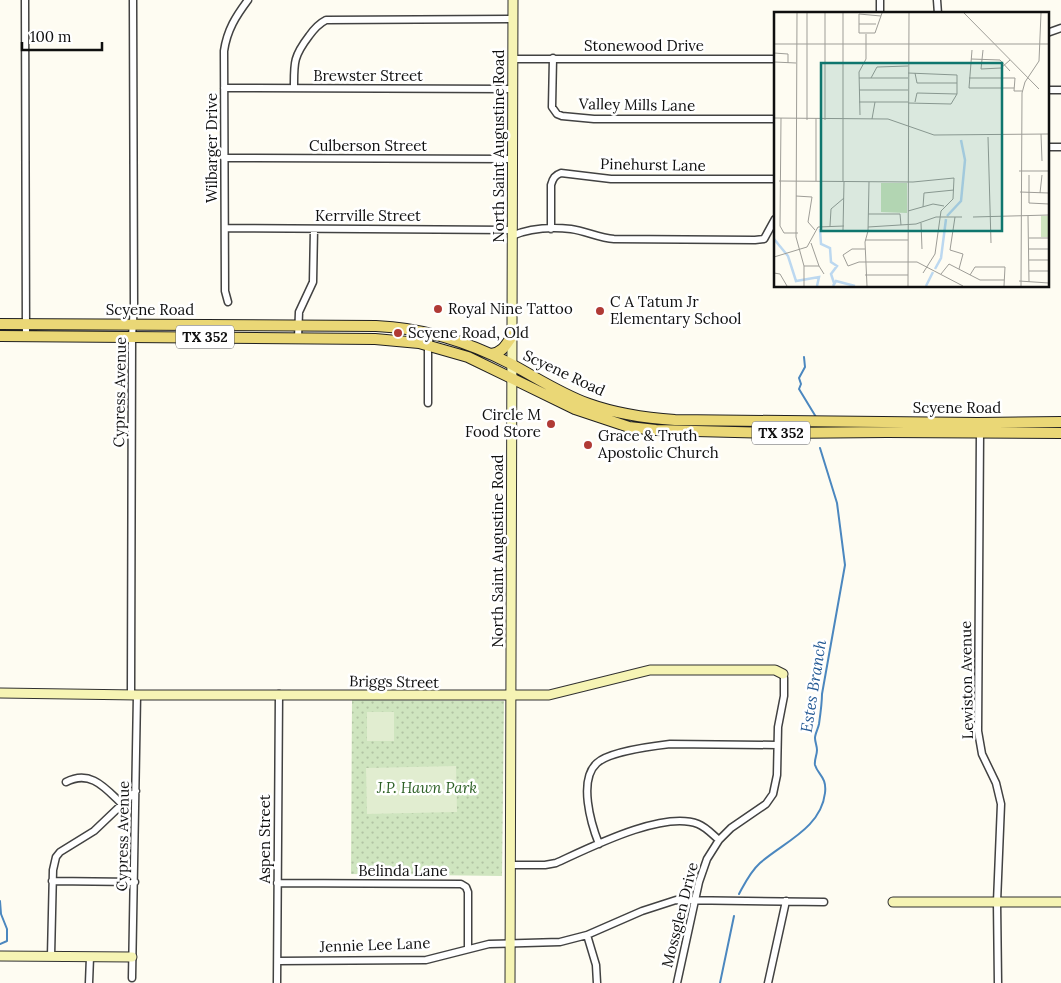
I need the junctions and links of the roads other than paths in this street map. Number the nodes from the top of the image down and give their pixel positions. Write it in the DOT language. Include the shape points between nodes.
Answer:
graph roads {
  1 [pos="25,0"];
  2 [pos="133,0"];
  3 [pos="248,0"];
  4 [pos="513,0"];
  5 [pos="513,19"];
  6 [pos="1061,28"];
  7 [pos="1048,33"];
  8 [pos="553,58"];
  9 [pos="513,59"];
  10 [pos="774,59"];
  11 [pos="224,88"];
  12 [pos="294,88"];
  13 [pos="512,89"];
  14 [pos="1048,90"];
  15 [pos="1061,90"];
  16 [pos="774,119"];
  17 [pos="1048,147"];
  18 [pos="1061,147"];
  19 [pos="224,158"];
  20 [pos="512,158"];
  21 [pos="774,179"];
  22 [pos="774,221"];
  23 [pos="224,228"];
  24 [pos="314,228"];
  25 [pos="551,229"];
  26 [pos="512,233"];
  27 [pos="228,302"];
  28 [pos="0,324"];
  29 [pos="26,324"];
  30 [pos="134,324"];
  31 [pos="298,326"];
  32 [pos="431,333"];
  33 [pos="0,336"];
  34 [pos="26,336"];
  35 [pos="512,336"];
  36 [pos="132,337"];
  37 [pos="298,338"];
  38 [pos="428,345"];
  39 [pos="491,354"];
  40 [pos="512,365"];
  41 [pos="512,378"];
  42 [pos="428,403"];
  43 [pos="1061,422"];
  44 [pos="982,426"];
  45 [pos="1061,433"];
  46 [pos="783,674"];
  47 [pos="0,693"];
  48 [pos="134,694"];
  49 [pos="278,694"];
  50 [pos="510,696"];
  51 [pos="777,745"];
  52 [pos="66,782"];
  53 [pos="136,791"];
  54 [pos="122,804"];
  55 [pos="719,840"];
  56 [pos="599,844"];
  57 [pos="511,865"];
  58 [pos="52,881"];
  59 [pos="134,882"];
  60 [pos="277,882"];
  61 [pos="695,900"];
  62 [pos="786,901"];
  63 [pos="824,902"];
  64 [pos="893,902"];
  65 [pos="997,902"];
  66 [pos="1061,902"];
  67 [pos="587,935"];
  68 [pos="510,944"];
  69 [pos="468,948"];
  70 [pos="0,956"];
  71 [pos="51,956"];
  72 [pos="90,957"];
  73 [pos="132,957"];
  74 [pos="278,961"];
  75 [pos="132,978"];
  76 [pos="89,983"];
  77 [pos="277,983"];
  78 [pos="510,983"];
  79 [pos="597,983"];
  80 [pos="676,983"];
  81 [pos="768,983"];
  82 [pos="998,983"];
  1 -- 29 [label="street"];
  2 -- 30 [label="street, Cypress Avenue"];
  3 -- 11 [label="street, Wilbarger Drive" via="234,19 225,41"];
  4 -- 5 [label="street, North Saint Augustine Road"];
  5 -- 9 [label="street, North Saint Augustine Road"];
  5 -- 12 [label="street" via="326,20 316,26 297,53"];
  6 -- 7 [label="street"];
  8 -- 9 [label="street, Stonewood Drive"];
  8 -- 10 [label="street, Stonewood Drive"];
  8 -- 16 [label="street, Valley Mills Lane" via="552,107 562,116 594,119"];
  9 -- 13 [label="street, North Saint Augustine Road"];
  11 -- 12 [label="street, Brewster Street"];
  11 -- 19 [label="street, Wilbarger Drive"];
  12 -- 13 [label="street, Brewster Street"];
  13 -- 20 [label="street, North Saint Augustine Road"];
  14 -- 15 [label="street"];
  17 -- 18 [label="street"];
  19 -- 20 [label="street, Culberson Street"];
  19 -- 23 [label="street, Wilbarger Drive"];
  20 -- 26 [label="street, North Saint Augustine Road"];
  21 -- 25 [label="street, Pinehurst Lane" via="611,179 561,173 556,175 551,185"];
  22 -- 25 [label="street, Kerrville Street" via="764,238 614,239"];
  23 -- 24 [label="street, Kerrville Street"];
  23 -- 27 [label="street, Wilbarger Drive"];
  24 -- 26 [label="street, Kerrville Street"];
  24 -- 31 [label="street" via="313,282 299,312"];
  25 -- 26 [label="street, Kerrville Street"];
  26 -- 35 [label="street, North Saint Augustine Road"];
  28 -- 29 [label="main road, Scyene Road / TX 352"];
  29 -- 30 [label="main road, Scyene Road / TX 352"];
  29 -- 34 [label="street"];
  30 -- 31 [label="main road, Scyene Road / TX 352"];
  30 -- 36 [label="street, Cypress Avenue"];
  31 -- 32 [label="main road, Scyene Road / TX 352" via="385,326"];
  31 -- 37 [label="street"];
  32 -- 38 [label="street"];
  32 -- 39 [label="main road, Scyene Road / TX 352"];
  33 -- 34 [label="main road, Scyene Road / TX 352"];
  34 -- 36 [label="main road, Scyene Road / TX 352"];
  35 -- 39 [label="main road" via="504,348"];
  35 -- 40 [label="street, North Saint Augustine Road"];
  36 -- 37 [label="main road, Scyene Road / TX 352"];
  36 -- 48 [label="street, Cypress Avenue"];
  37 -- 38 [label="main road, Scyene Road / TX 352" via="395,340"];
  38 -- 41 [label="main road, Scyene Road / TX 352" via="468,356"];
  38 -- 42 [label="street"];
  39 -- 40 [label="main road, Scyene Road / TX 352"];
  40 -- 41 [label="street, North Saint Augustine Road"];
  40 -- 44 [label="main road, Scyene Road / TX 352" via="583,402 646,418"];
  41 -- 44 [label="main road, Scyene Road / TX 352" via="575,410 643,429 779,433 887,432"];
  41 -- 50 [label="street, North Saint Augustine Road"];
  43 -- 44 [label="main road, Scyene Road / TX 352"];
  44 -- 45 [label="main road, Scyene Road / TX 352"];
  44 -- 65 [label="street, Lewiston Avenue" via="978,731 982,754 996,783 1001,804"];
  46 -- 50 [label="street, Briggs Street" via="775,670 656,669 548,695"];
  46 -- 51 [label="street, Mossglen Drive" via="784,696"];
  47 -- 48 [label="street, Briggs Street"];
  48 -- 49 [label="street, Briggs Street"];
  48 -- 53 [label="street, Cypress Avenue"];
  49 -- 50 [label="street, Briggs Street"];
  49 -- 60 [label="street, Aspen Street"];
  50 -- 57 [label="street, North Saint Augustine Road"];
  51 -- 55 [label="street, Mossglen Drive" via="776,786 770,799"];
  51 -- 56 [label="street" via="670,744 602,760 590,772 588,784 588,811"];
  52 -- 54 [label="street" via="74,777 89,778 102,785"];
  53 -- 54 [label="street"];
  53 -- 59 [label="street, Cypress Avenue"];
  54 -- 58 [label="street" via="94,831 60,852 54,862"];
  55 -- 56 [label="street" via="698,824 682,822 636,829"];
  55 -- 61 [label="street, Mossglen Drive" via="703,867"];
  56 -- 57 [label="street" via="556,863"];
  57 -- 68 [label="street, North Saint Augustine Road"];
  58 -- 59 [label="street"];
  58 -- 71 [label="street"];
  59 -- 73 [label="street, Cypress Avenue"];
  60 -- 69 [label="street, Belinda Lane" via="461,884 468,892"];
  60 -- 74 [label="street, Aspen Street"];
  61 -- 62 [label="street, Jennie Lee Lane"];
  61 -- 67 [label="street, Jennie Lee Lane" via="666,902"];
  61 -- 80 [label="street, Mossglen Drive"];
  62 -- 63 [label="street, Jennie Lee Lane"];
  62 -- 81 [label="street"];
  64 -- 65 [label="street"];
  65 -- 66 [label="street"];
  65 -- 82 [label="street, Lewiston Avenue"];
  67 -- 68 [label="street, Jennie Lee Lane" via="560,942"];
  67 -- 79 [label="street" via="596,965"];
  68 -- 69 [label="street, Jennie Lee Lane"];
  68 -- 78 [label="street, North Saint Augustine Road"];
  69 -- 74 [label="street, Jennie Lee Lane" via="426,960"];
  70 -- 71 [label="street"];
  71 -- 72 [label="street"];
  72 -- 73 [label="street"];
  72 -- 76 [label="street"];
  73 -- 75 [label="street, Cypress Avenue"];
  74 -- 77 [label="street, Aspen Street"];
}
